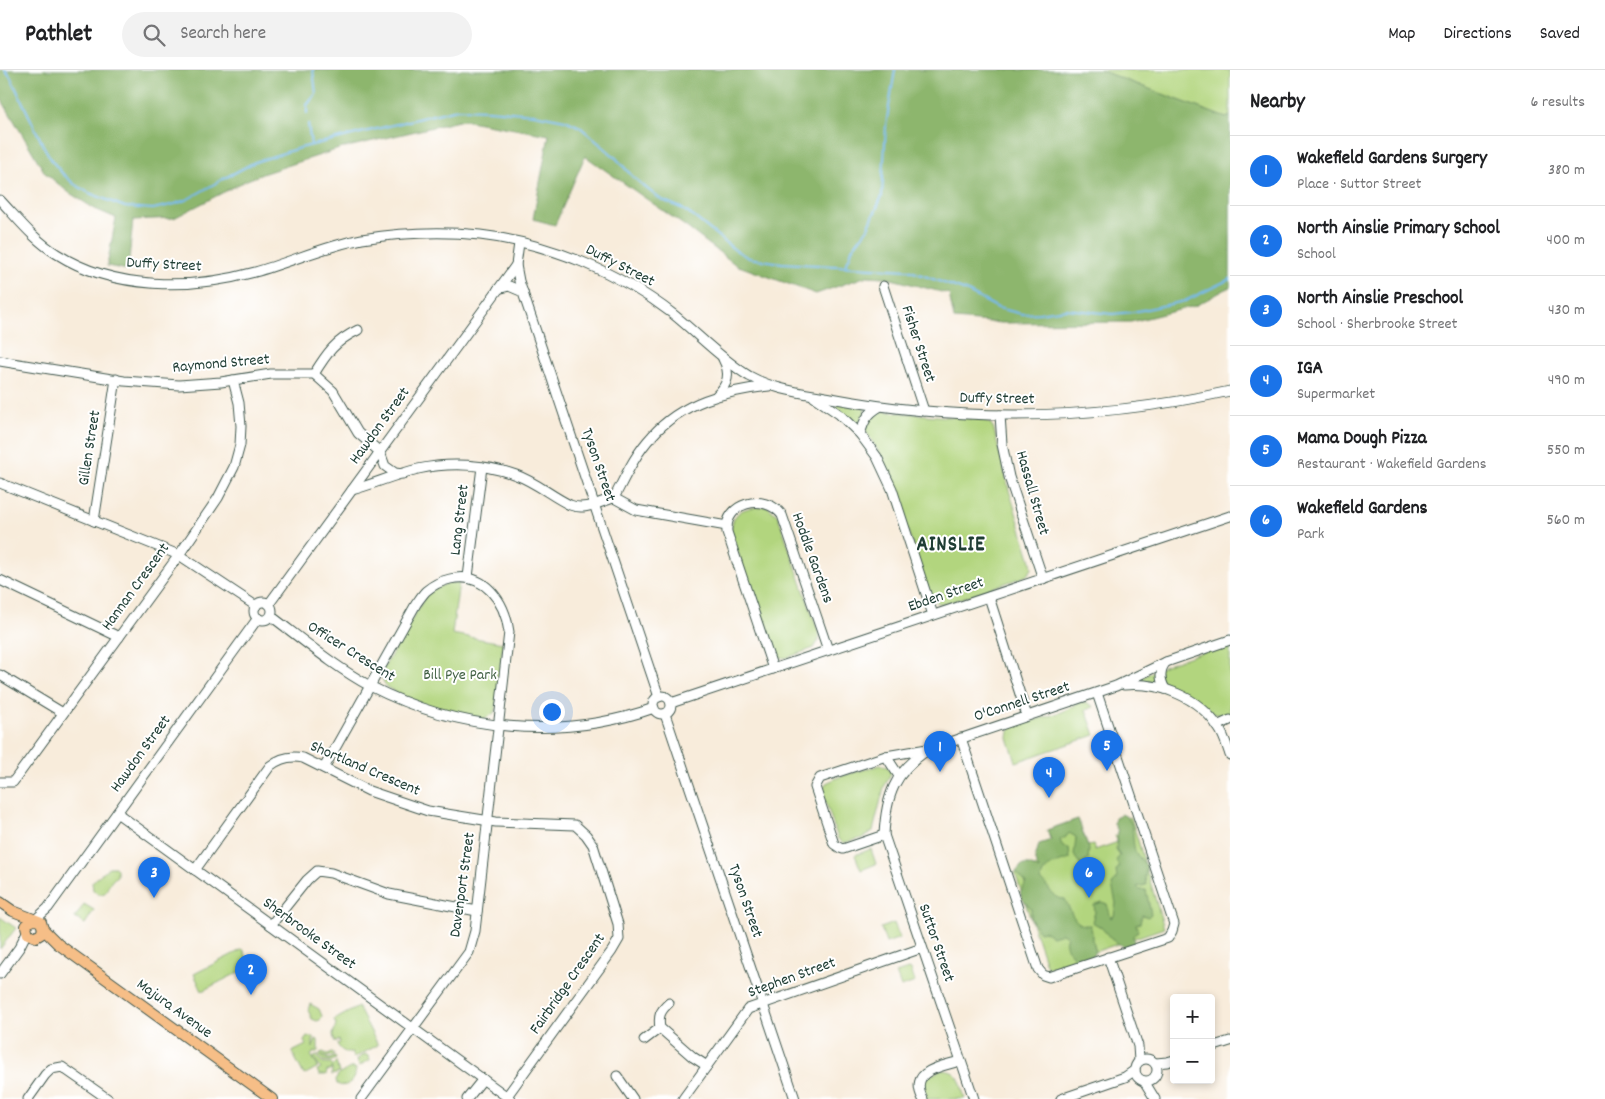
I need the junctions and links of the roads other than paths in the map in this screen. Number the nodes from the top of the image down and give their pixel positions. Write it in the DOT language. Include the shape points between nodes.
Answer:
graph roads {
  1 [pos="0,200"];
  2 [pos="519,243"];
  3 [pos="516,265"];
  4 [pos="883,286"];
  5 [pos="498,289"];
  6 [pos="522,292"];
  7 [pos="358,330"];
  8 [pos="723,359"];
  9 [pos="0,361"];
  10 [pos="314,374"];
  11 [pos="116,380"];
  12 [pos="233,380"];
  13 [pos="769,386"];
  14 [pos="1230,391"];
  15 [pos="810,394"];
  16 [pos="717,395"];
  17 [pos="879,407"];
  18 [pos="924,411"];
  19 [pos="1000,415"];
  20 [pos="860,434"];
  21 [pos="380,452"];
  22 [pos="482,467"];
  23 [pos="403,474"];
  24 [pos="0,483"];
  25 [pos="352,490"];
  26 [pos="614,498"];
  27 [pos="596,504"];
  28 [pos="1230,516"];
  29 [pos="94,521"];
  30 [pos="727,526"];
  31 [pos="179,555"];
  32 [pos="468,577"];
  33 [pos="1043,579"];
  34 [pos="0,580"];
  35 [pos="989,597"];
  36 [pos="269,604"];
  37 [pos="256,606"];
  38 [pos="933,615"];
  39 [pos="271,616"];
  40 [pos="258,618"];
  41 [pos="119,637"];
  42 [pos="1230,640"];
  43 [pos="828,650"];
  44 [pos="1166,662"];
  45 [pos="773,669"];
  46 [pos="0,675"];
  47 [pos="370,686"];
  48 [pos="1116,686"];
  49 [pos="1165,689"];
  50 [pos="1096,693"];
  51 [pos="660,696"];
  52 [pos="671,703"];
  53 [pos="654,708"];
  54 [pos="63,713"];
  55 [pos="665,714"];
  56 [pos="1027,716"];
  57 [pos="1230,720"];
  58 [pos="1217,726"];
  59 [pos="498,728"];
  60 [pos="961,738"];
  61 [pos="933,748"];
  62 [pos="1230,755"];
  63 [pos="886,756"];
  64 [pos="324,768"];
  65 [pos="900,776"];
  66 [pos="0,782"];
  67 [pos="117,813"];
  68 [pos="487,821"];
  69 [pos="884,835"];
  70 [pos="195,870"];
  71 [pos="0,902"];
  72 [pos="477,911"];
  73 [pos="271,925"];
  74 [pos="35,929"];
  75 [pos="922,948"];
  76 [pos="1108,958"];
  77 [pos="0,974"];
  78 [pos="764,1002"];
  79 [pos="669,1004"];
  80 [pos="413,1028"];
  81 [pos="660,1028"];
  82 [pos="644,1040"];
  83 [pos="1230,1041"];
  84 [pos="1215,1046"];
  85 [pos="1143,1059"];
  86 [pos="960,1061"];
  87 [pos="1170,1061"];
  88 [pos="1170,1062"];
  89 [pos="1156,1063"];
  90 [pos="707,1066"];
  91 [pos="1135,1070"];
  92 [pos="1156,1075"];
  93 [pos="617,1076"];
  94 [pos="1125,1077"];
  95 [pos="483,1079"];
  96 [pos="1143,1080"];
  97 [pos="1154,1096"];
  98 [pos="509,1098"];
  99 [pos="28,1099"];
  100 [pos="108,1099"];
  101 [pos="272,1099"];
  102 [pos="361,1099"];
  103 [pos="467,1099"];
  104 [pos="633,1099"];
  105 [pos="683,1099"];
  106 [pos="795,1099"];
  107 [pos="923,1099"];
  108 [pos="974,1099"];
  109 [pos="1060,1099"];
  1 -- 2 [label="street, Duffy Street" via="41,243 59,256 87,269 150,283 182,284 229,279 305,254 369,239 415,234 466,234"];
  2 -- 3 [label="street, Tyson Street"];
  2 -- 8 [label="street, Duffy Street" via="576,260 629,286 672,314"];
  3 -- 5 [label="street, Hawdon Street"];
  3 -- 6 [label="street, Tyson Street"];
  4 -- 18 [label="street, Fisher Street"];
  5 -- 6 [label="street" via="509,286"];
  5 -- 21 [label="street, Hawdon Street"];
  6 -- 27 [label="street, Tyson Street"];
  7 -- 10 [label="street" via="328,352"];
  8 -- 13 [label="street, Duffy Street"];
  8 -- 16 [label="street" via="728,380"];
  9 -- 11 [label="street, Raymond Street"];
  10 -- 12 [label="street, Raymond Street" via="271,374"];
  10 -- 21 [label="street" via="332,392 358,434"];
  11 -- 12 [label="street, Raymond Street" via="179,385"];
  11 -- 29 [label="street, Gillen Street"];
  12 -- 31 [label="street, Hannan Crescent" via="241,426 234,467 218,498"];
  13 -- 15 [label="street, Duffy Street"];
  13 -- 16 [label="street"];
  14 -- 19 [label="street, Duffy Street" via="1139,408"];
  15 -- 17 [label="street, Duffy Street"];
  15 -- 20 [label="street"];
  16 -- 26 [label="street" via="666,422 638,454"];
  17 -- 18 [label="street, Duffy Street"];
  17 -- 20 [label="street" via="865,418"];
  18 -- 19 [label="street, Duffy Street"];
  19 -- 33 [label="street, Hassall Street" via="1009,477"];
  20 -- 38 [label="street" via="877,457 888,481"];
  21 -- 23 [label="street" via="387,467"];
  21 -- 25 [label="street, Hawdon Street"];
  22 -- 23 [label="street" via="443,466"];
  22 -- 27 [label="street" via="516,475 575,508"];
  22 -- 32 [label="street, Lang Street"];
  23 -- 25 [label="street"];
  24 -- 29 [label="street"];
  25 -- 36 [label="street, Hawdon Street"];
  26 -- 27 [label="street"];
  26 -- 30 [label="street" via="636,510"];
  27 -- 51 [label="street, Tyson Street"];
  28 -- 33 [label="street, Ebden Street"];
  29 -- 31 [label="street"];
  30 -- 43 [label="street, Hoddle Gardens" via="737,510 749,502 764,503 778,510 786,522"];
  30 -- 45 [label="street"];
  31 -- 37 [label="street"];
  31 -- 41 [label="street, Hannan Crescent"];
  32 -- 47 [label="street" via="440,582 426,591"];
  32 -- 59 [label="street, Davenport Street" via="485,586 507,617 509,632"];
  33 -- 35 [label="street, Ebden Street"];
  34 -- 41 [label="street"];
  35 -- 38 [label="street, Ebden Street"];
  35 -- 56 [label="street"];
  36 -- 37 [label="street" via="262,602"];
  36 -- 39 [label="street"];
  37 -- 40 [label="street" via="254,612"];
  38 -- 43 [label="street, Ebden Street"];
  39 -- 40 [label="street" via="266,620"];
  39 -- 47 [label="street, Officer Crescent"];
  40 -- 67 [label="street, Hawdon Street"];
  41 -- 54 [label="street, Hannan Crescent"];
  42 -- 44 [label="street, O'Connell Street"];
  43 -- 45 [label="street, Ebden Street"];
  44 -- 48 [label="street, O'Connell Street"];
  44 -- 49 [label="street" via="1161,675"];
  45 -- 52 [label="street, Ebden Street"];
  46 -- 54 [label="street"];
  47 -- 59 [label="street, Officer Crescent" via="413,705"];
  47 -- 64 [label="street"];
  48 -- 49 [label="street" via="1137,684"];
  48 -- 50 [label="street, O'Connell Street"];
  49 -- 58 [label="street" via="1200,707"];
  50 -- 56 [label="street, O'Connell Street"];
  50 -- 76 [label="street" via="1174,924 1168,938"];
  51 -- 52 [label="street"];
  51 -- 53 [label="street" via="654,702"];
  52 -- 55 [label="street"];
  53 -- 55 [label="street"];
  53 -- 59 [label="street, Officer Crescent" via="606,721 558,728"];
  54 -- 66 [label="street, Hannan Crescent" via="13,782"];
  55 -- 78 [label="street, Tyson Street"];
  56 -- 60 [label="street, O'Connell Street"];
  57 -- 58 [label="street"];
  58 -- 62 [label="street"];
  59 -- 68 [label="street, Davenport Street"];
  60 -- 61 [label="street, O'Connell Street"];
  60 -- 76 [label="street" via="1038,969 1049,977"];
  61 -- 63 [label="street, O'Connell Street"];
  61 -- 65 [label="street, Suttor Street" via="914,760"];
  63 -- 65 [label="street"];
  63 -- 69 [label="street, O'Connell Street" via="820,778 815,786 834,844 843,849"];
  64 -- 68 [label="street, Shortland Crescent" via="369,791 428,811"];
  64 -- 70 [label="street, Shortland Crescent" via="295,756 282,758 270,766"];
  65 -- 69 [label="street, Suttor Street" via="890,791"];
  67 -- 70 [label="street, Sherbrooke Street"];
  67 -- 74 [label="street, Hawdon Street"];
  68 -- 72 [label="street, Davenport Street"];
  68 -- 98 [label="street, Fairbridge Crescent" via="575,825 593,845 618,924 618,939 612,951"];
  69 -- 75 [label="street, Suttor Street"];
  70 -- 73 [label="street, Sherbrooke Street"];
  71 -- 74 [label="main road, Majura Avenue"];
  72 -- 73 [label="street" via="389,894 318,871"];
  72 -- 80 [label="street, Davenport Street" via="469,952"];
  73 -- 80 [label="street, Sherbrooke Street"];
  74 -- 77 [label="street, Hawdon Street"];
  74 -- 101 [label="main road, Majura Avenue"];
  75 -- 78 [label="street, Stephen Street"];
  75 -- 86 [label="street, Suttor Street"];
  76 -- 85 [label="street"];
  78 -- 90 [label="street, Stephen Street" via="748,1009"];
  78 -- 106 [label="street, Tyson Street"];
  79 -- 81 [label="street" via="659,1014"];
  80 -- 95 [label="street, Sherbrooke Street"];
  80 -- 102 [label="street, Davenport Street"];
  81 -- 82 [label="street"];
  81 -- 90 [label="street"];
  83 -- 84 [label="street"];
  85 -- 89 [label="street"];
  85 -- 91 [label="street"];
  86 -- 107 [label="street" via="928,1070 920,1078 918,1089"];
  86 -- 108 [label="street, Suttor Street"];
  87 -- 89 [label="street"];
  88 -- 92 [label="street"];
  89 -- 92 [label="street"];
  90 -- 105 [label="street, Stephen Street"];
  91 -- 94 [label="street"];
  91 -- 96 [label="street"];
  92 -- 96 [label="street"];
  92 -- 97 [label="street"];
  93 -- 104 [label="street"];
  94 -- 96 [label="street"];
  94 -- 109 [label="street"];
  95 -- 98 [label="street, Sherbrooke Street"];
  95 -- 103 [label="street"];
  96 -- 97 [label="street"];
  99 -- 100 [label="street" via="51,1069 62,1068"];
}
